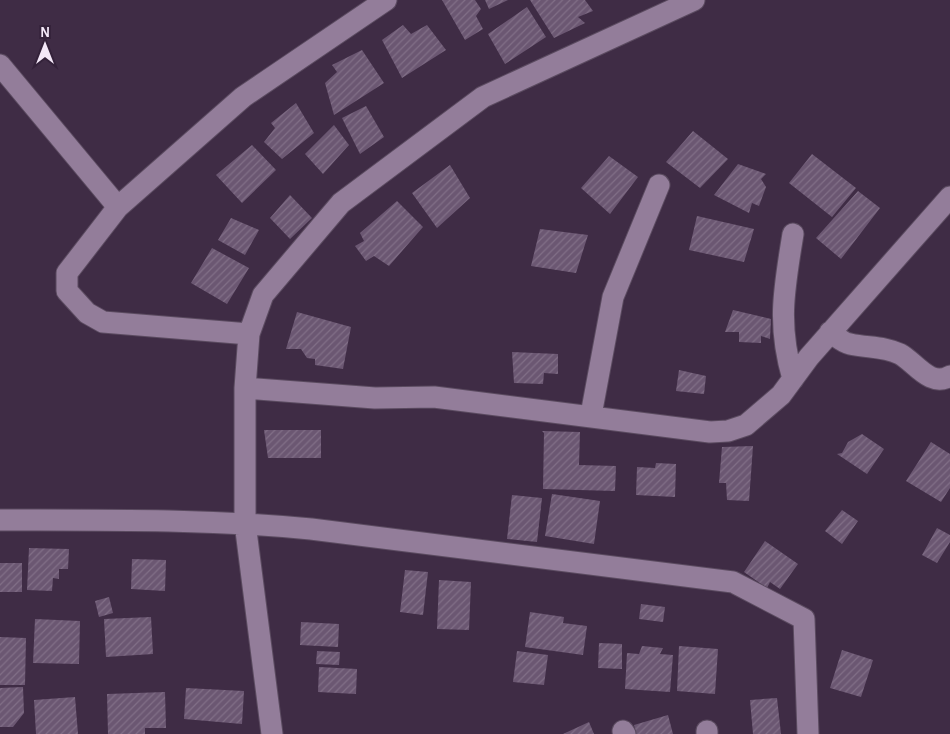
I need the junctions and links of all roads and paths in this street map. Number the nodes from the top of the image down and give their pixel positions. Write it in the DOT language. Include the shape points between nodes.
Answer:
graph roads {
  1 [pos="386,0"];
  2 [pos="694,0"];
  3 [pos="0,66"];
  4 [pos="659,185"];
  5 [pos="950,197"];
  6 [pos="118,207"];
  7 [pos="792,234"];
  8 [pos="830,332"];
  9 [pos="249,334"];
  10 [pos="950,376"];
  11 [pos="793,379"];
  12 [pos="245,388"];
  13 [pos="591,415"];
  14 [pos="0,520"];
  15 [pos="245,523"];
  16 [pos="272,734"];
  17 [pos="808,734"];
  1 -- 6 [label="street" via="243,97"];
  2 -- 9 [label="street" via="483,97 357,191 342,203 263,295"];
  3 -- 6 [label="street"];
  4 -- 13 [label="street" via="613,297"];
  5 -- 8 [label="street"];
  6 -- 9 [label="street" via="67,273 67,291 87,313 104,322"];
  7 -- 11 [label="street" via="782,299 782,324"];
  8 -- 10 [label="street" via="849,344 900,354 928,376"];
  8 -- 11 [label="street"];
  9 -- 12 [label="street"];
  11 -- 13 [label="street" via="781,396 746,425 728,431 710,432"];
  12 -- 13 [label="street" via="375,398 434,397"];
  12 -- 15 [label="street"];
  14 -- 15 [label="street"];
  15 -- 16 [label="street"];
  15 -- 17 [label="street" via="733,582 804,619"];
}
